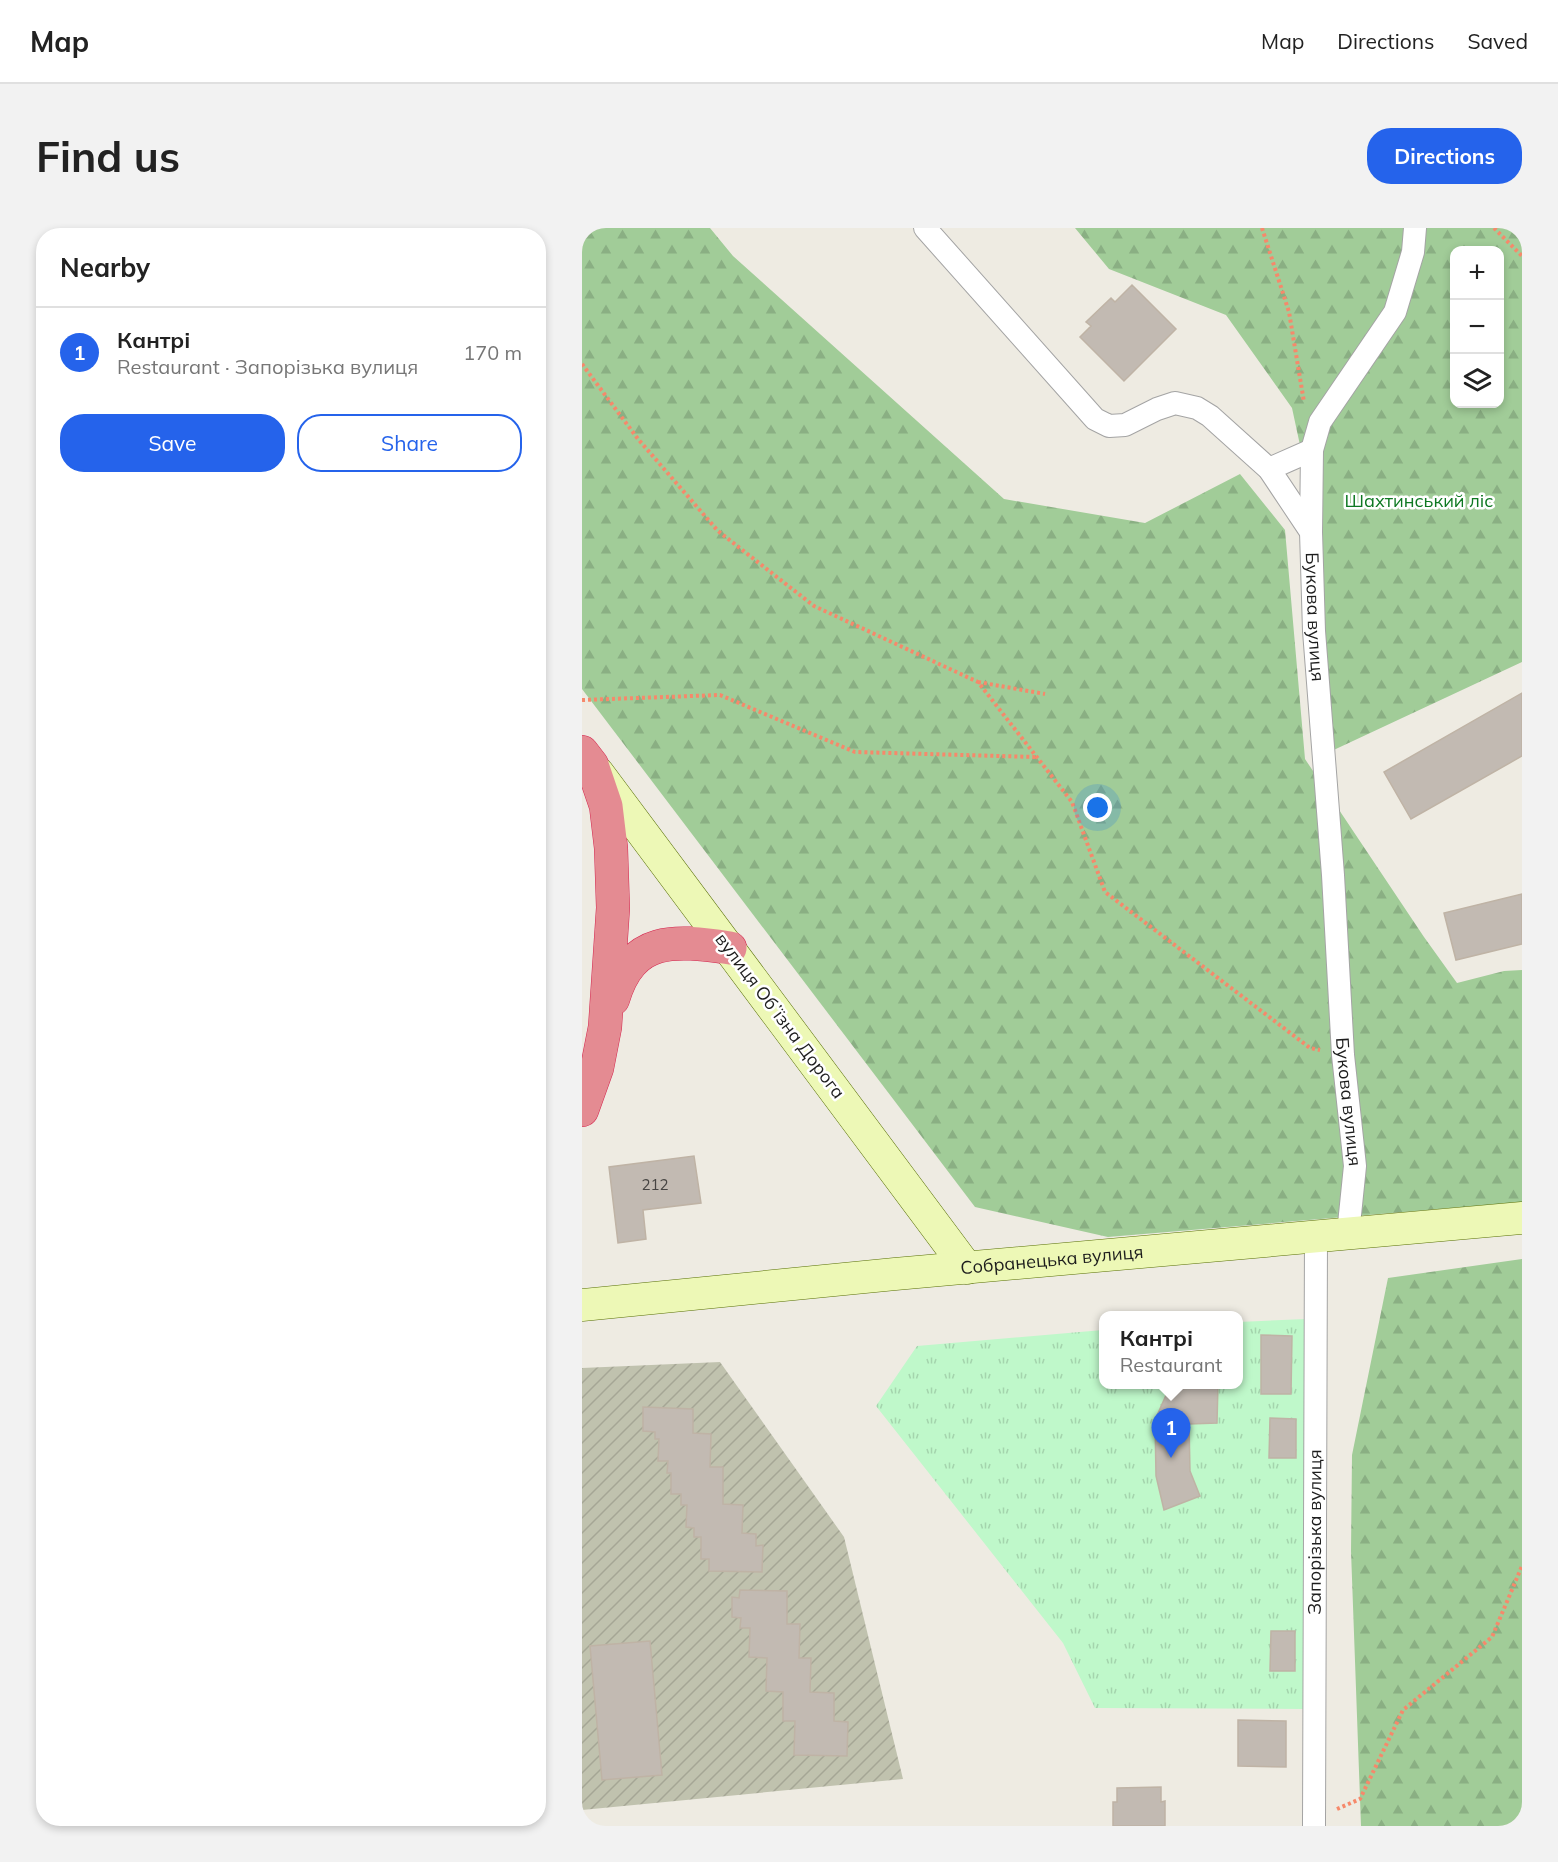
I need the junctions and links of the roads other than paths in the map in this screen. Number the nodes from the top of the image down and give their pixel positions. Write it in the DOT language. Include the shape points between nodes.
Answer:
graph roads {
  1 [pos="925,228"];
  2 [pos="1415,228"];
  3 [pos="1312,450"];
  4 [pos="1269,469"];
  5 [pos="1311,532"];
  6 [pos="587,759"];
  7 [pos="730,948"];
  8 [pos="605,1027"];
  9 [pos="582,1110"];
  10 [pos="1522,1218"];
  11 [pos="1348,1234"];
  12 [pos="1316,1237"];
  13 [pos="967,1268"];
  14 [pos="582,1305"];
  15 [pos="1314,1822"];
  1 -- 4 [label="street, Букова вулиця" via="1095,419 1109,426 1125,425 1175,403 1197,408"];
  2 -- 3 [label="street" via="1413,252 1395,312 1320,422"];
  3 -- 4 [label="street"];
  3 -- 5 [label="street"];
  4 -- 5 [label="street, Букова вулиця"];
  5 -- 11 [label="street, Букова вулиця" via="1314,631 1343,1055 1355,1166"];
  6 -- 7 [label="main road, вулиця Обʼїзна Дорога"];
  6 -- 8 [label="highway, вулиця Обʼїзна Дорога" via="606,806 611,848 613,908"];
  7 -- 8 [label="highway" via="675,942 648,950 624,970"];
  7 -- 13 [label="main road, вулиця Обʼїзна Дорога"];
  8 -- 9 [label="highway, вулиця Обʼїзна Дорога" via="597,1068"];
  10 -- 11 [label="main road, Собранецька вулиця"];
  11 -- 12 [label="main road, Собранецька вулиця"];
  12 -- 13 [label="main road, Собранецька вулиця"];
  12 -- 15 [label="street, Запорізька вулиця"];
  13 -- 14 [label="main road, Собранецька вулиця"];
}
